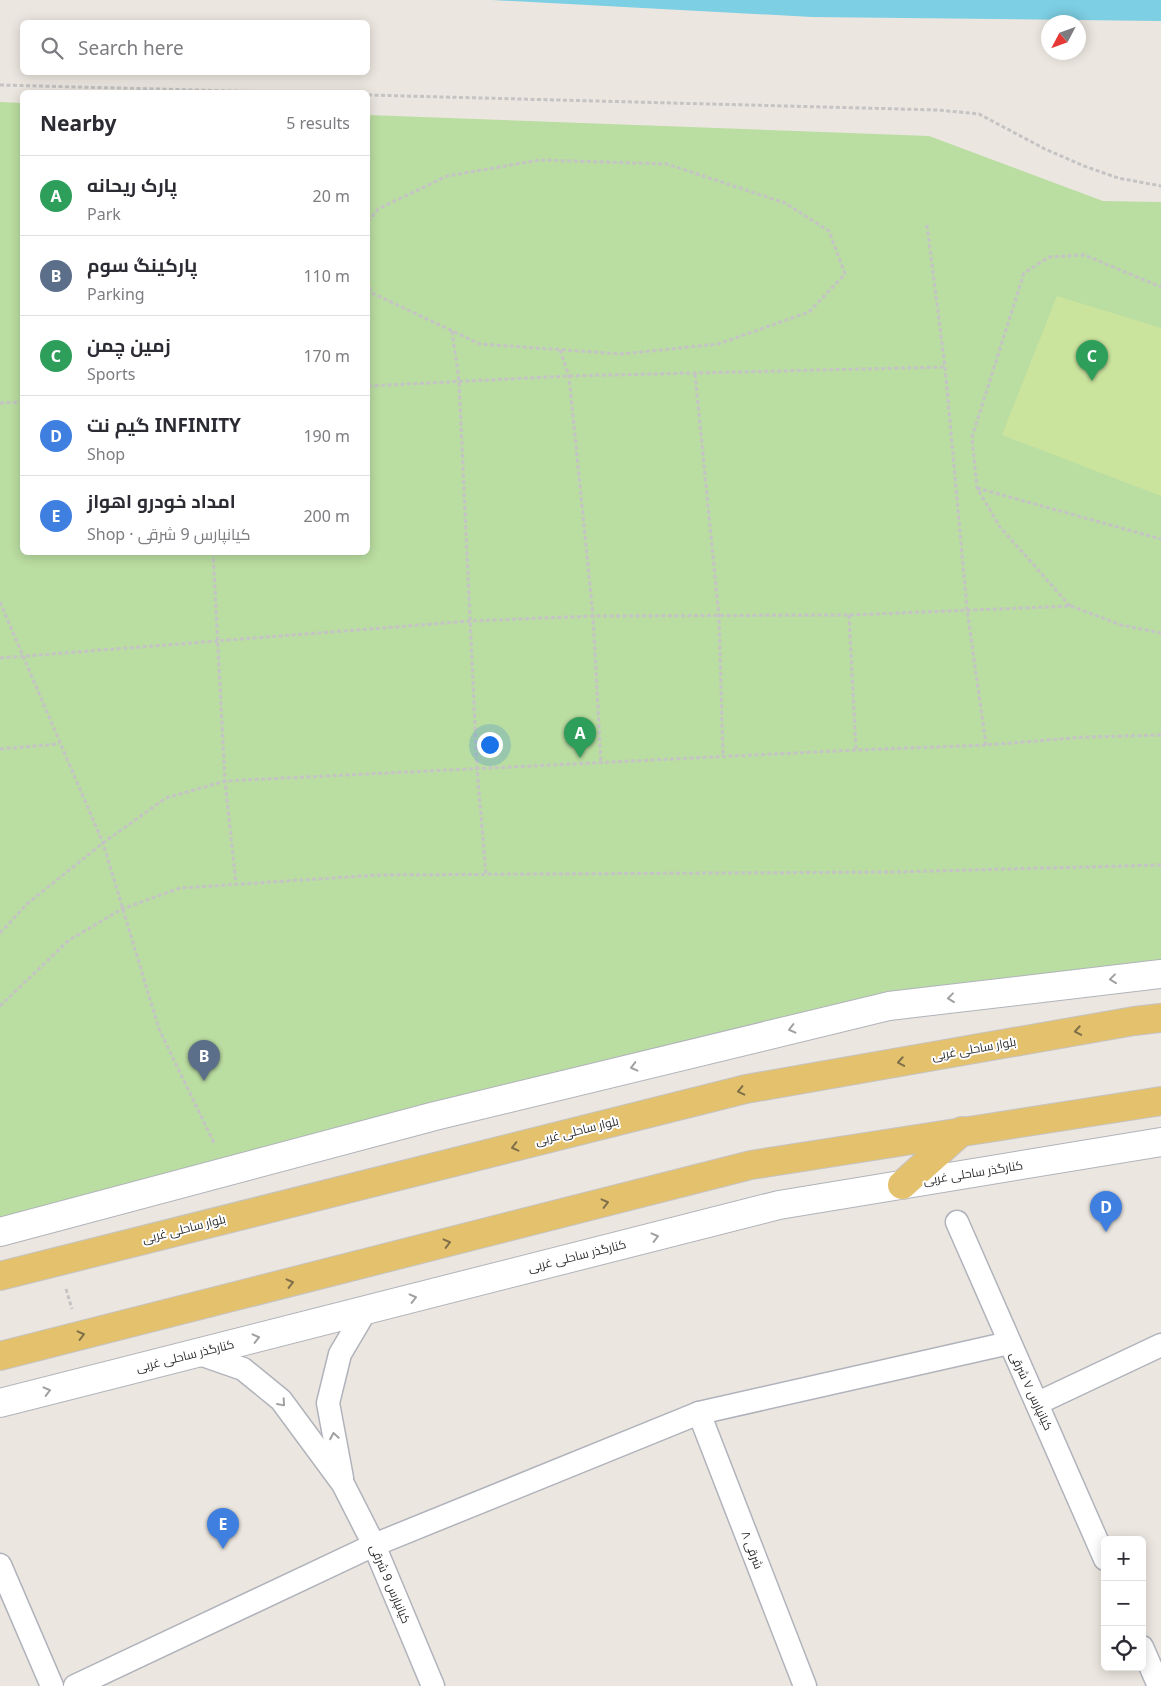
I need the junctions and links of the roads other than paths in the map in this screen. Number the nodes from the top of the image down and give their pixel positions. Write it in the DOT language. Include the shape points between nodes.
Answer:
graph roads {
  1 [pos="1161,974"];
  2 [pos="1161,1018"];
  3 [pos="1161,1101"];
  4 [pos="962,1131"];
  5 [pos="1161,1142"];
  6 [pos="902,1185"];
  7 [pos="957,1222"];
  8 [pos="0,1232"];
  9 [pos="0,1276"];
  10 [pos="366,1310"];
  11 [pos="1009,1343"];
  12 [pos="1161,1345"];
  13 [pos="197,1353"];
  14 [pos="0,1356"];
  15 [pos="0,1403"];
  16 [pos="1038,1403"];
  17 [pos="699,1413"];
  18 [pos="343,1484"];
  19 [pos="374,1545"];
  20 [pos="1101,1550"];
  21 [pos="0,1565"];
  22 [pos="1146,1656"];
  23 [pos="52,1686"];
  24 [pos="75,1686"];
  25 [pos="433,1686"];
  26 [pos="805,1686"];
  27 [pos="1159,1686"];
  1 -- 8 [label="street, one-way" via="888,1006 435,1116"];
  2 -- 9 [label="main road, بلوار ساحلی غربی, one-way" via="746,1089"];
  3 -- 4 [label="main road"];
  4 -- 6 [label="main road"];
  14 -- 4 [label="main road, one-way" via="751,1165"];
  5 -- 6 [label="street, کنارگذر ساحلی غربی"];
  10 -- 6 [label="street, کنارگذر ساحلی غربی, one-way" via="779,1205"];
  7 -- 11 [label="street, کیانپارس ۷ شرقی"];
  13 -- 10 [label="street, کنارگذر ساحلی غربی, one-way"];
  18 -- 10 [label="street, one-way" via="328,1403 340,1354"];
  11 -- 16 [label="street, کیانپارس ۷ شرقی"];
  11 -- 17 [label="street"];
  12 -- 16 [label="street"];
  15 -- 13 [label="street, کنارگذر ساحلی غربی, one-way"];
  13 -- 18 [label="street, one-way" via="243,1369 281,1400"];
  16 -- 20 [label="street, کیانپارس ۷ شرقی"];
  17 -- 19 [label="street"];
  17 -- 26 [label="street, ۸ شرقی"];
  18 -- 19 [label="street, کیانپارس 9 شرقی"];
  19 -- 24 [label="street"];
  19 -- 25 [label="street, کیانپارس 9 شرقی"];
  21 -- 23 [label="street"];
  22 -- 27 [label="street"];
}
